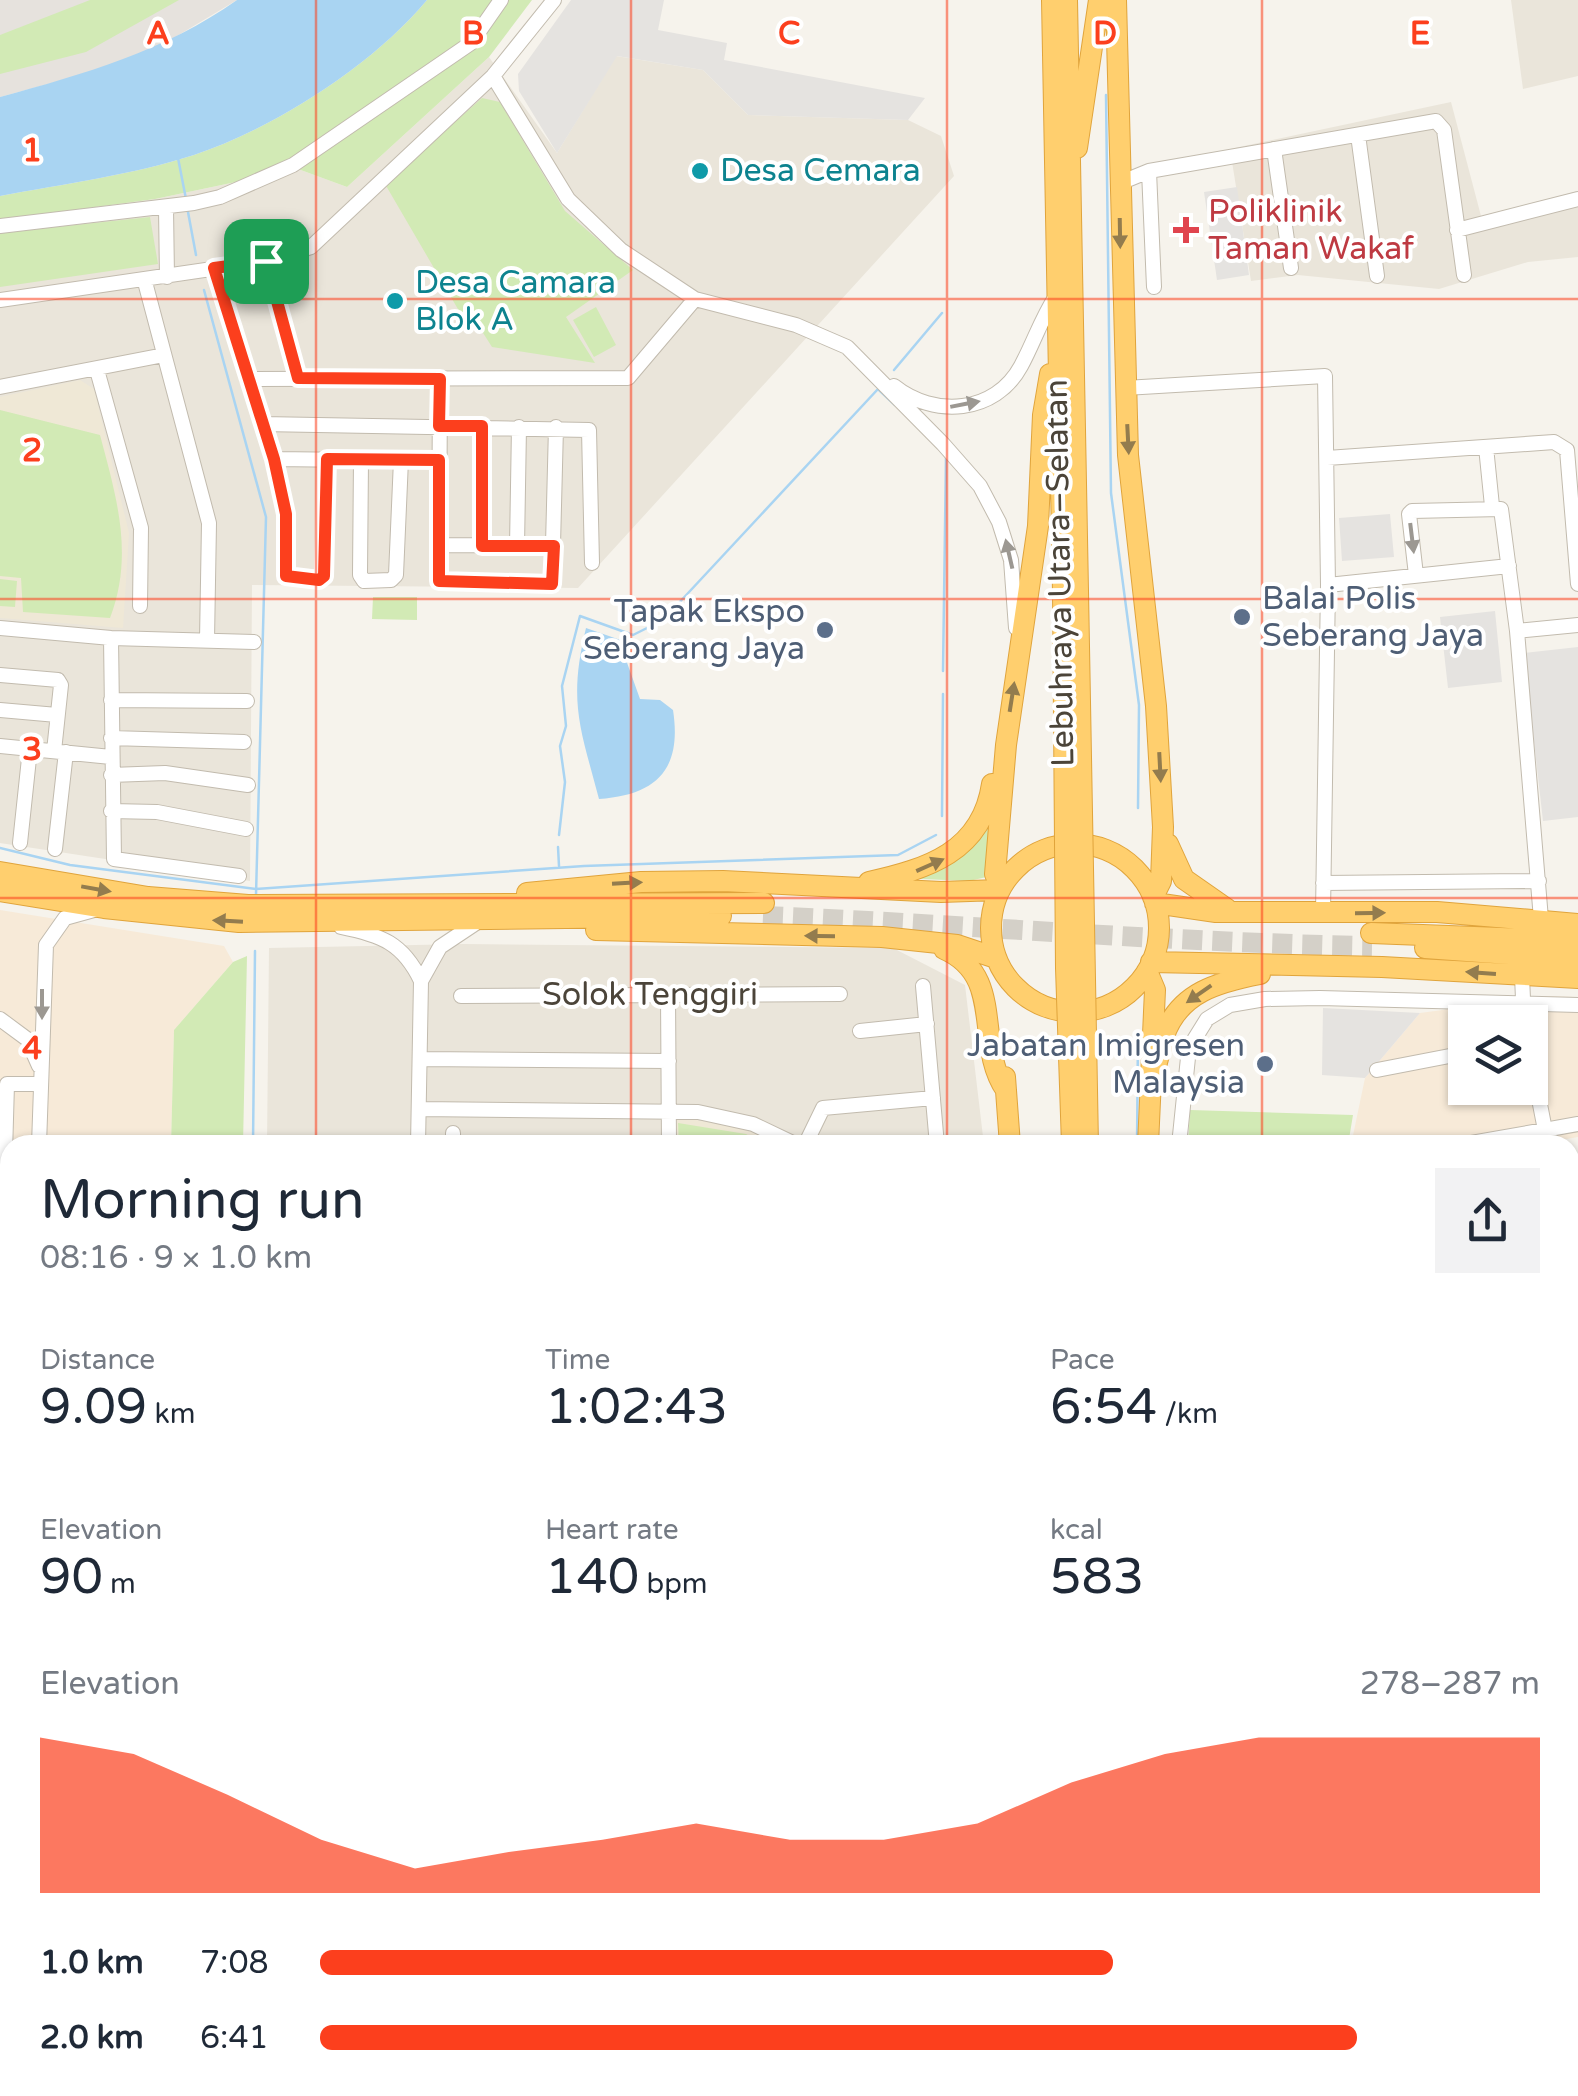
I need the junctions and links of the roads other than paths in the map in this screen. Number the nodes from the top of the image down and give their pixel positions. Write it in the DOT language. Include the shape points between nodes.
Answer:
graph roads {
  1 [pos="500,0"];
  2 [pos="554,0"];
  3 [pos="1052,0"];
  4 [pos="1067,0"];
  5 [pos="1099,0"];
  6 [pos="1116,0"];
  7 [pos="493,76"];
  8 [pos="1358,135"];
  9 [pos="1274,150"];
  10 [pos="1118,151"];
  11 [pos="1149,171"];
  12 [pos="1070,174"];
  13 [pos="1119,193"];
  14 [pos="1578,199"];
  15 [pos="166,208"];
  16 [pos="0,226"];
  17 [pos="1458,230"];
  18 [pos="266,261"];
  19 [pos="214,268"];
  20 [pos="1291,268"];
  21 [pos="1464,275"];
  22 [pos="1377,276"];
  23 [pos="168,278"];
  24 [pos="145,282"];
  25 [pos="1154,287"];
  26 [pos="1056,296"];
  27 [pos="695,299"];
  28 [pos="0,300"];
  29 [pos="1057,354"];
  30 [pos="164,355"];
  31 [pos="97,370"];
  32 [pos="876,375"];
  33 [pos="247,378"];
  34 [pos="298,378"];
  35 [pos="440,379"];
  36 [pos="0,387"];
  37 [pos="1126,388"];
  38 [pos="262,424"];
  39 [pos="439,426"];
  40 [pos="482,426"];
  41 [pos="519,426"];
  42 [pos="556,427"];
  43 [pos="1486,446"];
  44 [pos="1327,458"];
  45 [pos="274,459"];
  46 [pos="327,459"];
  47 [pos="361,460"];
  48 [pos="401,460"];
  49 [pos="439,460"];
  50 [pos="1492,506"];
  51 [pos="438,545"];
  52 [pos="482,546"];
  53 [pos="516,546"];
  54 [pos="554,546"];
  55 [pos="592,562"];
  56 [pos="1508,566"];
  57 [pos="1416,576"];
  58 [pos="1578,584"];
  59 [pos="1328,585"];
  60 [pos="1070,591"];
  61 [pos="140,606"];
  62 [pos="1578,625"];
  63 [pos="0,628"];
  64 [pos="1517,630"];
  65 [pos="111,638"];
  66 [pos="207,640"];
  67 [pos="254,642"];
  68 [pos="1020,650"];
  69 [pos="0,675"];
  70 [pos="111,700"];
  71 [pos="247,702"];
  72 [pos="0,710"];
  73 [pos="58,715"];
  74 [pos="111,738"];
  75 [pos="244,742"];
  76 [pos="1006,745"];
  77 [pos="0,746"];
  78 [pos="30,749"];
  79 [pos="60,752"];
  80 [pos="111,757"];
  81 [pos="111,774"];
  82 [pos="248,785"];
  83 [pos="111,811"];
  84 [pos="1163,828"];
  85 [pos="246,829"];
  86 [pos="20,844"];
  87 [pos="54,850"];
  88 [pos="0,872"];
  89 [pos="239,876"];
  90 [pos="1540,882"];
  91 [pos="1323,883"];
  92 [pos="845,888"];
  93 [pos="1000,889"];
  94 [pos="0,890"];
  95 [pos="1154,900"];
  96 [pos="104,908"];
  97 [pos="764,909"];
  98 [pos="494,913"];
  99 [pos="1238,913"];
  100 [pos="1324,913"];
  101 [pos="1541,920"];
  102 [pos="320,923"];
  103 [pos="1578,924"];
  104 [pos="918,941"];
  105 [pos="1578,941"];
  106 [pos="1578,959"];
  107 [pos="998,962"];
  108 [pos="1291,965"];
  109 [pos="1149,966"];
  110 [pos="1522,976"];
  111 [pos="1578,978"];
  112 [pos="421,981"];
  113 [pos="924,986"];
  114 [pos="840,994"];
  115 [pos="668,995"];
  116 [pos="460,996"];
  117 [pos="1521,1005"];
  118 [pos="1548,1005"];
  119 [pos="1578,1005"];
  120 [pos="0,1019"];
  121 [pos="926,1024"];
  122 [pos="860,1031"];
  123 [pos="1448,1056"];
  124 [pos="420,1059"];
  125 [pos="669,1061"];
  126 [pos="1376,1070"];
  127 [pos="41,1077"];
  128 [pos="1150,1083"];
  129 [pos="1006,1090"];
  130 [pos="933,1098"];
  131 [pos="1539,1105"];
  132 [pos="419,1109"];
  133 [pos="669,1111"];
  134 [pos="1578,1124"];
  135 [pos="1544,1130"];
  136 [pos="7,1135"];
  137 [pos="39,1135"];
  138 [pos="418,1135"];
  139 [pos="669,1135"];
  140 [pos="772,1135"];
  141 [pos="810,1135"];
  142 [pos="936,1135"];
  143 [pos="1009,1135"];
  144 [pos="1072,1135"];
  145 [pos="1088,1135"];
  146 [pos="1148,1135"];
  147 [pos="1180,1135"];
  148 [pos="1516,1135"];
  1 -- 15 [label="street" via="470,43 294,165 220,197"];
  2 -- 7 [label="street"];
  3 -- 26 [label="highway, Lebuhraya Utara–Selatan"];
  4 -- 12 [label="highway, Lebuhraya Utara–Selatan"];
  5 -- 12 [label="highway"];
  6 -- 10 [label="highway"];
  7 -- 18 [label="street" via="325,238"];
  7 -- 27 [label="street" via="588,222"];
  8 -- 9 [label="street"];
  8 -- 17 [label="street" via="1441,122"];
  8 -- 22 [label="street"];
  9 -- 11 [label="street"];
  9 -- 20 [label="street"];
  10 -- 11 [label="street" via="1128,168"];
  10 -- 13 [label="highway"];
  11 -- 13 [label="street" via="1127,180"];
  11 -- 25 [label="street"];
  12 -- 60 [label="highway, Lebuhraya Utara–Selatan"];
  13 -- 37 [label="highway, one-way"];
  14 -- 17 [label="street"];
  15 -- 16 [label="street"];
  15 -- 23 [label="street"];
  17 -- 21 [label="street"];
  18 -- 19 [label="street"];
  18 -- 34 [label="street"];
  19 -- 23 [label="street"];
  19 -- 33 [label="street"];
  23 -- 24 [label="street"];
  24 -- 28 [label="street"];
  24 -- 30 [label="street"];
  26 -- 29 [label="highway, Lebuhraya Utara–Selatan"];
  32 -- 26 [label="street, one-way" via="934,406 979,402 1016,374"];
  27 -- 32 [label="street" via="836,340"];
  27 -- 35 [label="street" via="628,378"];
  29 -- 60 [label="highway, Lebuhraya Utara–Selatan"];
  29 -- 68 [label="highway" via="1045,399 1038,526"];
  30 -- 31 [label="street"];
  30 -- 66 [label="street" via="210,523"];
  31 -- 36 [label="street"];
  31 -- 61 [label="street" via="142,528"];
  68 -- 32 [label="street, one-way" via="1011,560 993,508 960,462"];
  33 -- 34 [label="street"];
  33 -- 38 [label="street"];
  34 -- 35 [label="street"];
  35 -- 39 [label="street"];
  37 -- 44 [label="street" via="1324,376"];
  37 -- 84 [label="highway, one-way"];
  38 -- 39 [label="street"];
  38 -- 45 [label="street"];
  39 -- 40 [label="street"];
  39 -- 49 [label="street"];
  40 -- 41 [label="street"];
  40 -- 52 [label="street"];
  41 -- 42 [label="street"];
  41 -- 53 [label="street"];
  42 -- 54 [label="street"];
  42 -- 55 [label="street" via="589,430"];
  43 -- 44 [label="street"];
  43 -- 50 [label="street"];
  43 -- 58 [label="street" via="1554,442 1567,450"];
  44 -- 59 [label="street"];
  45 -- 46 [label="street"];
  45 -- 46 [label="street" via="286,514 289,578 322,579"];
  46 -- 47 [label="street"];
  47 -- 48 [label="street"];
  47 -- 48 [label="street" via="362,579 391,580"];
  48 -- 49 [label="street"];
  49 -- 51 [label="street"];
  50 -- 56 [label="street" via="1501,509"];
  50 -- 57 [label="street, one-way" via="1409,514"];
  51 -- 52 [label="street"];
  51 -- 54 [label="street" via="439,581 553,582"];
  52 -- 53 [label="street"];
  53 -- 54 [label="street"];
  56 -- 57 [label="street"];
  56 -- 64 [label="street"];
  57 -- 59 [label="street"];
  59 -- 91 [label="street"];
  60 -- 144 [label="highway, Lebuhraya Utara–Selatan, bridge"];
  60 -- 145 [label="highway, Lebuhraya Utara–Selatan, bridge"];
  62 -- 64 [label="street"];
  63 -- 65 [label="street"];
  64 -- 90 [label="street"];
  65 -- 66 [label="street"];
  65 -- 70 [label="street"];
  66 -- 67 [label="street"];
  76 -- 68 [label="highway, one-way"];
  69 -- 73 [label="street" via="58,680"];
  70 -- 71 [label="street"];
  70 -- 74 [label="street"];
  72 -- 73 [label="street"];
  73 -- 79 [label="street"];
  74 -- 75 [label="street"];
  74 -- 80 [label="street"];
  92 -- 76 [label="highway, one-way" via="925,868 956,850 984,813"];
  76 -- 93 [label="highway" via="995,874"];
  77 -- 78 [label="street"];
  78 -- 79 [label="street"];
  78 -- 86 [label="street"];
  79 -- 80 [label="street"];
  79 -- 87 [label="street"];
  80 -- 81 [label="street"];
  81 -- 82 [label="street" via="165,773"];
  81 -- 83 [label="street"];
  83 -- 85 [label="street" via="158,812"];
  83 -- 89 [label="street" via="114,858"];
  84 -- 95 [label="highway"];
  84 -- 99 [label="highway" via="1184,879"];
  88 -- 98 [label="highway, one-way" via="148,897"];
  90 -- 91 [label="street"];
  90 -- 101 [label="street"];
  91 -- 100 [label="street"];
  92 -- 93 [label="highway"];
  98 -- 92 [label="highway, one-way" via="542,889 641,882"];
  93 -- 95 [label="highway" via="1034,854 1080,844 1124,860"];
  93 -- 107 [label="highway" via="990,929"];
  94 -- 96 [label="highway"];
  95 -- 99 [label="highway"];
  95 -- 109 [label="highway" via="1159,933"];
  102 -- 96 [label="highway, one-way" via="202,920"];
  96 -- 127 [label="street, one-way" via="65,918 50,934"];
  97 -- 98 [label="highway"];
  98 -- 102 [label="highway"];
  104 -- 98 [label="highway, one-way" via="550,929"];
  98 -- 112 [label="street" via="440,947"];
  99 -- 100 [label="highway"];
  100 -- 101 [label="highway, one-way"];
  101 -- 103 [label="highway"];
  102 -- 112 [label="street" via="393,942 410,957"];
  104 -- 107 [label="highway" via="957,945"];
  104 -- 129 [label="highway" via="953,954 977,975 992,1062"];
  105 -- 106 [label="highway" via="1372,940"];
  107 -- 109 [label="highway" via="1026,996 1072,1012 1120,998"];
  107 -- 129 [label="highway"];
  108 -- 109 [label="highway"];
  110 -- 108 [label="highway, one-way"];
  108 -- 128 [label="highway, one-way" via="1210,986 1186,1003 1164,1036"];
  109 -- 128 [label="highway"];
  110 -- 111 [label="highway"];
  110 -- 117 [label="street"];
  112 -- 124 [label="street"];
  113 -- 121 [label="street"];
  114 -- 115 [label="street, Solok Tenggiri"];
  115 -- 116 [label="street, Solok Tenggiri"];
  115 -- 125 [label="street"];
  117 -- 147 [label="street" via="1265,998 1230,1005 1207,1018 1189,1048"];
  118 -- 119 [label="street"];
  120 -- 127 [label="street" via="27,1039"];
  121 -- 122 [label="street"];
  121 -- 130 [label="street"];
  123 -- 126 [label="street"];
  124 -- 125 [label="street"];
  124 -- 132 [label="street"];
  125 -- 133 [label="street"];
  127 -- 136 [label="street" via="7,1084"];
  127 -- 137 [label="street"];
  128 -- 146 [label="highway"];
  129 -- 143 [label="highway"];
  130 -- 141 [label="street" via="823,1108"];
  130 -- 142 [label="street"];
  131 -- 135 [label="street"];
  132 -- 133 [label="street"];
  132 -- 138 [label="street"];
  133 -- 139 [label="street"];
  133 -- 140 [label="street" via="726,1116"];
  134 -- 135 [label="street"];
  135 -- 148 [label="street"];
}
